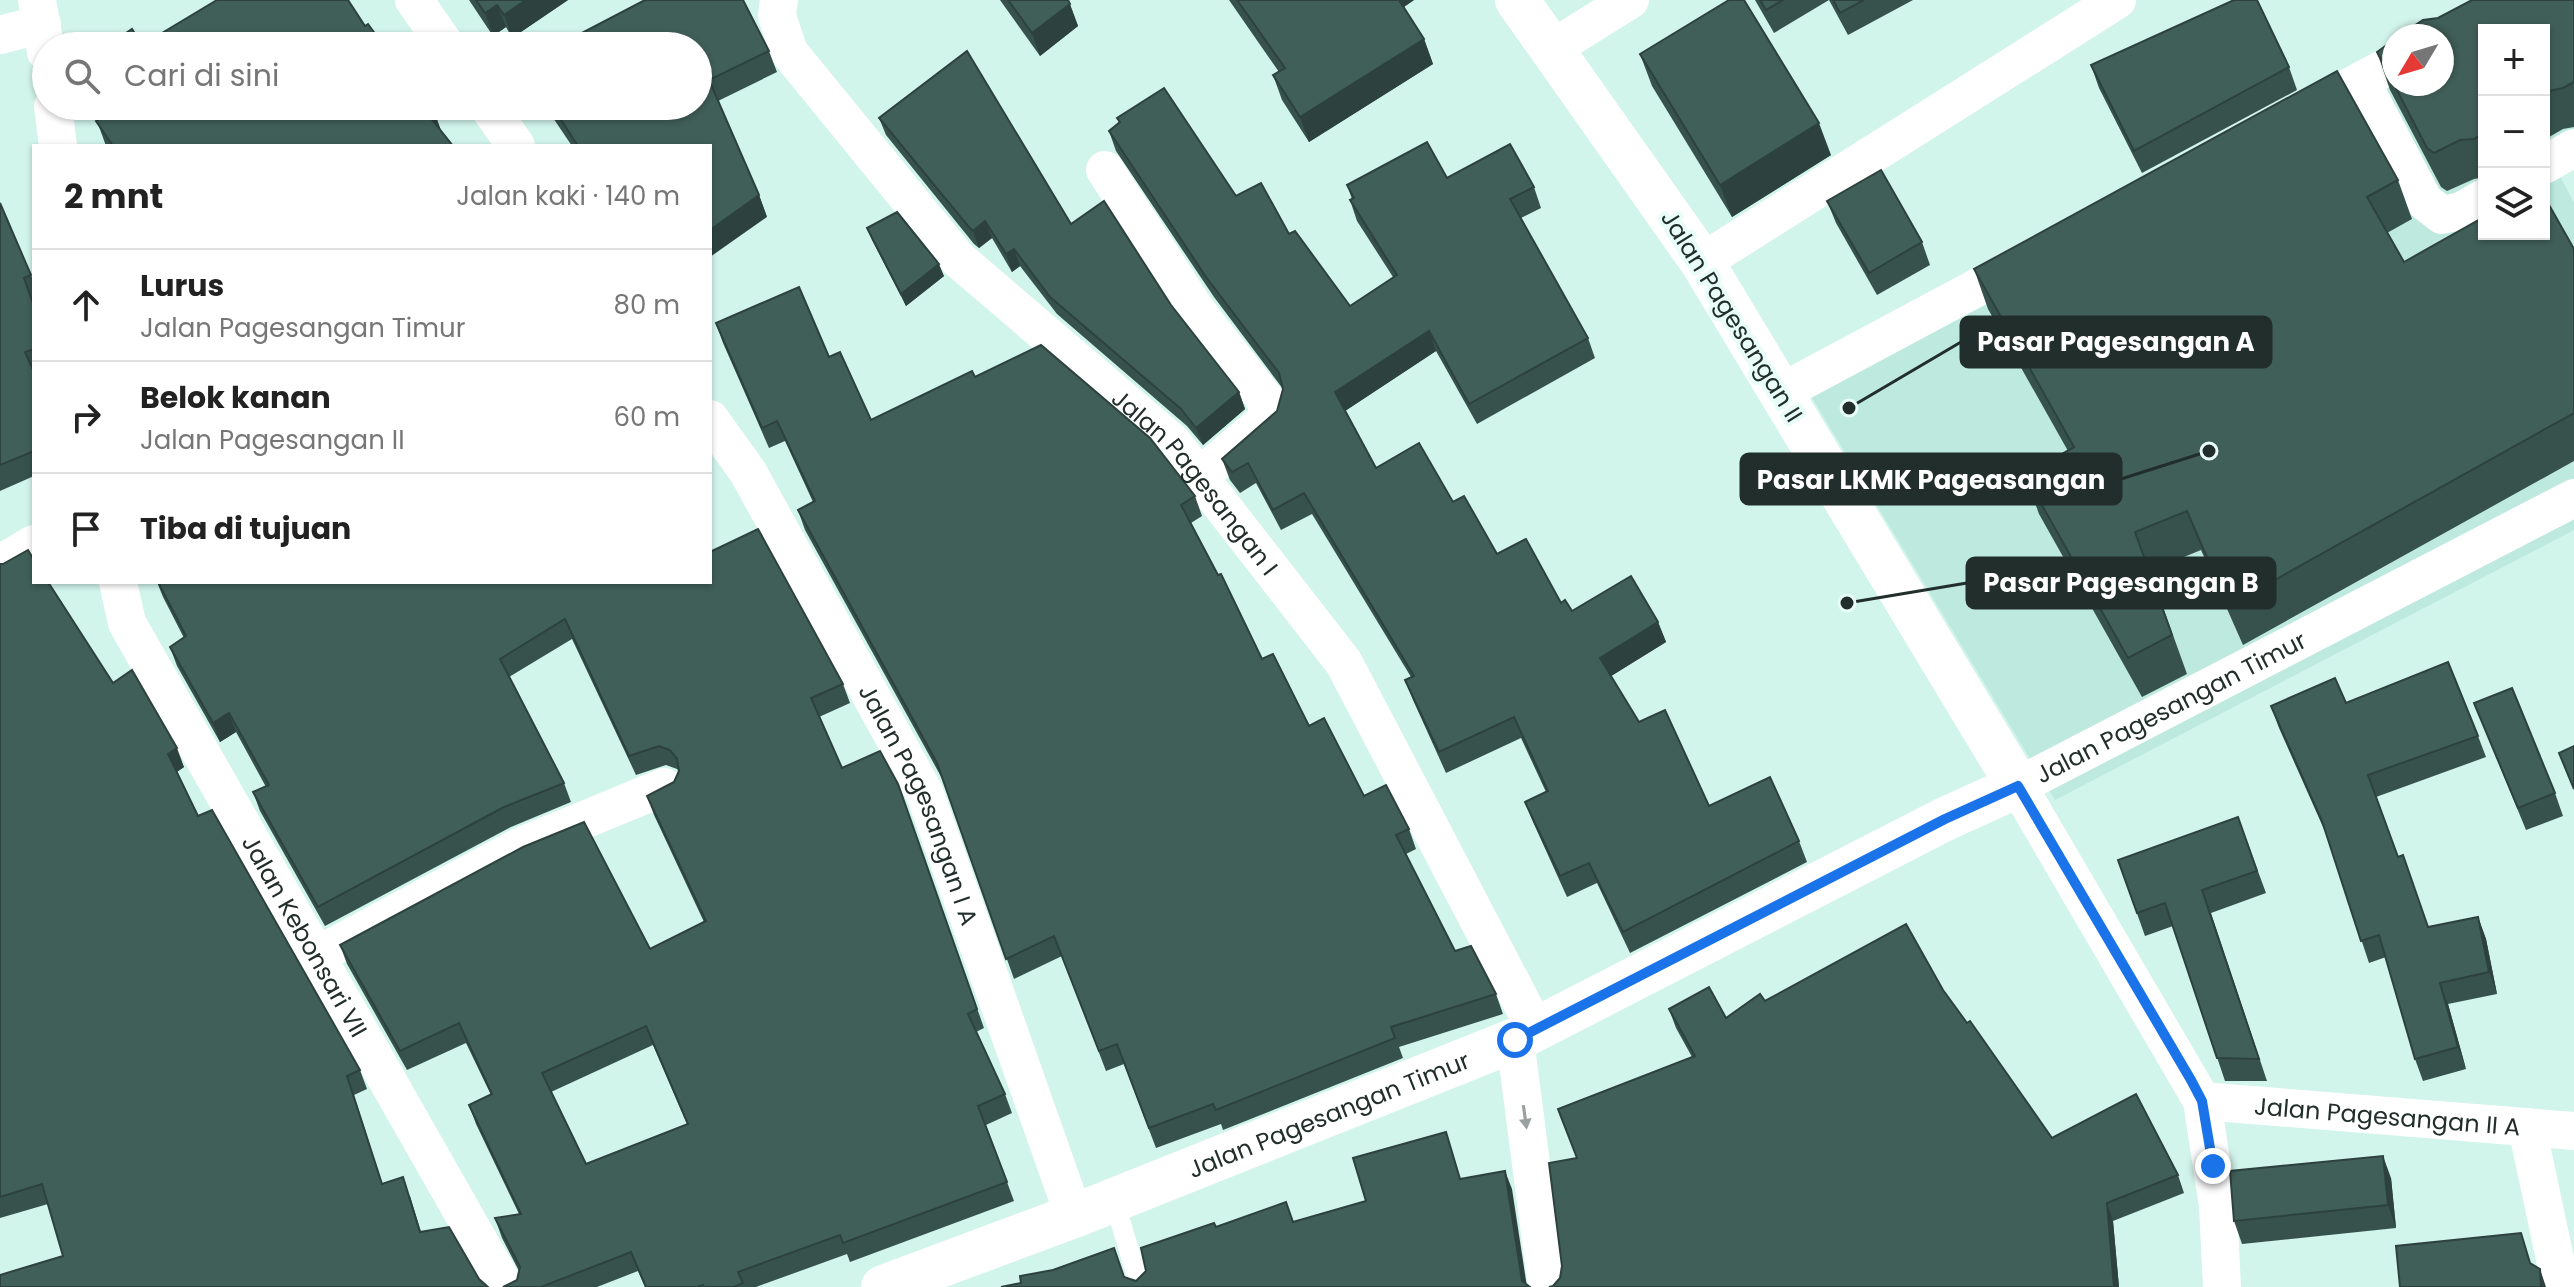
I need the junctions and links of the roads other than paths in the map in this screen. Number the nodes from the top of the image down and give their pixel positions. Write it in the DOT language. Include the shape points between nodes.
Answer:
graph roads {
  1 [pos="414,0"];
  2 [pos="779,0"];
  3 [pos="1517,0"];
  4 [pos="1630,0"];
  5 [pos="2117,0"];
  6 [pos="42,25"];
  7 [pos="436,32"];
  8 [pos="0,35"];
  9 [pos="1553,48"];
  10 [pos="2378,72"];
  11 [pos="55,120"];
  12 [pos="498,120"];
  13 [pos="2279,125"];
  14 [pos="58,144"];
  15 [pos="515,144"];
  16 [pos="2574,148"];
  17 [pos="2550,162"];
  18 [pos="1105,170"];
  19 [pos="2478,201"];
  20 [pos="2058,244"];
  21 [pos="1702,262"];
  22 [pos="1782,392"];
  23 [pos="712,422"];
  24 [pos="1199,477"];
  25 [pos="2574,498"];
  26 [pos="32,545"];
  27 [pos="0,564"];
  28 [pos="118,584"];
  29 [pos="2018,786"];
  30 [pos="664,787"];
  31 [pos="316,956"];
  32 [pos="1526,1035"];
  33 [pos="2202,1101"];
  34 [pos="2527,1127"];
  35 [pos="2574,1131"];
  36 [pos="1114,1200"];
  37 [pos="1074,1216"];
  38 [pos="505,1287"];
  39 [pos="883,1287"];
  40 [pos="1140,1287"];
  41 [pos="1547,1287"];
  42 [pos="2222,1287"];
  43 [pos="2561,1287"];
  1 -- 7 [label="street"];
  2 -- 24 [label="street, Jalan Pagesangan I" via="777,16 789,52 958,259 1173,443"];
  3 -- 9 [label="street, Jalan Pagesangan II"];
  4 -- 9 [label="street"];
  5 -- 21 [label="street"];
  6 -- 8 [label="street"];
  9 -- 21 [label="street, Jalan Pagesangan II"];
  10 -- 13 [label="street"];
  10 -- 19 [label="street" via="2424,201 2442,215"];
  11 -- 14 [label="street"];
  12 -- 15 [label="street"];
  16 -- 17 [label="street"];
  18 -- 24 [label="street" via="1196,310 1265,399 1265,421"];
  20 -- 22 [label="street"];
  21 -- 22 [label="street, Jalan Pagesangan II"];
  22 -- 29 [label="street, Jalan Pagesangan II"];
  23 -- 37 [label="street, Jalan Pagesangan I A" via="748,472 925,794"];
  24 -- 32 [label="street, Jalan Pagesangan I" via="1344,663"];
  25 -- 29 [label="street, Jalan Pagesangan Timur"];
  26 -- 27 [label="street"];
  28 -- 31 [label="street, Jalan Kebonsari VII" via="127,623"];
  29 -- 32 [label="street, Jalan Pagesangan Timur"];
  29 -- 33 [label="street, Jalan Pagesangan II"];
  30 -- 31 [label="street" via="521,846"];
  31 -- 38 [label="street, Jalan Kebonsari VII"];
  32 -- 36 [label="street, Jalan Pagesangan Timur"];
  32 -- 41 [label="street, one-way"];
  33 -- 34 [label="street, Jalan Pagesangan II A"];
  33 -- 42 [label="street, Jalan Pagesangan II" via="2218,1206"];
  34 -- 35 [label="street, Jalan Pagesangan II A"];
  34 -- 43 [label="street"];
  36 -- 37 [label="street, Jalan Pagesangan Timur"];
  36 -- 40 [label="lane"];
  37 -- 39 [label="street, Jalan Pagesangan Timur"];
}
